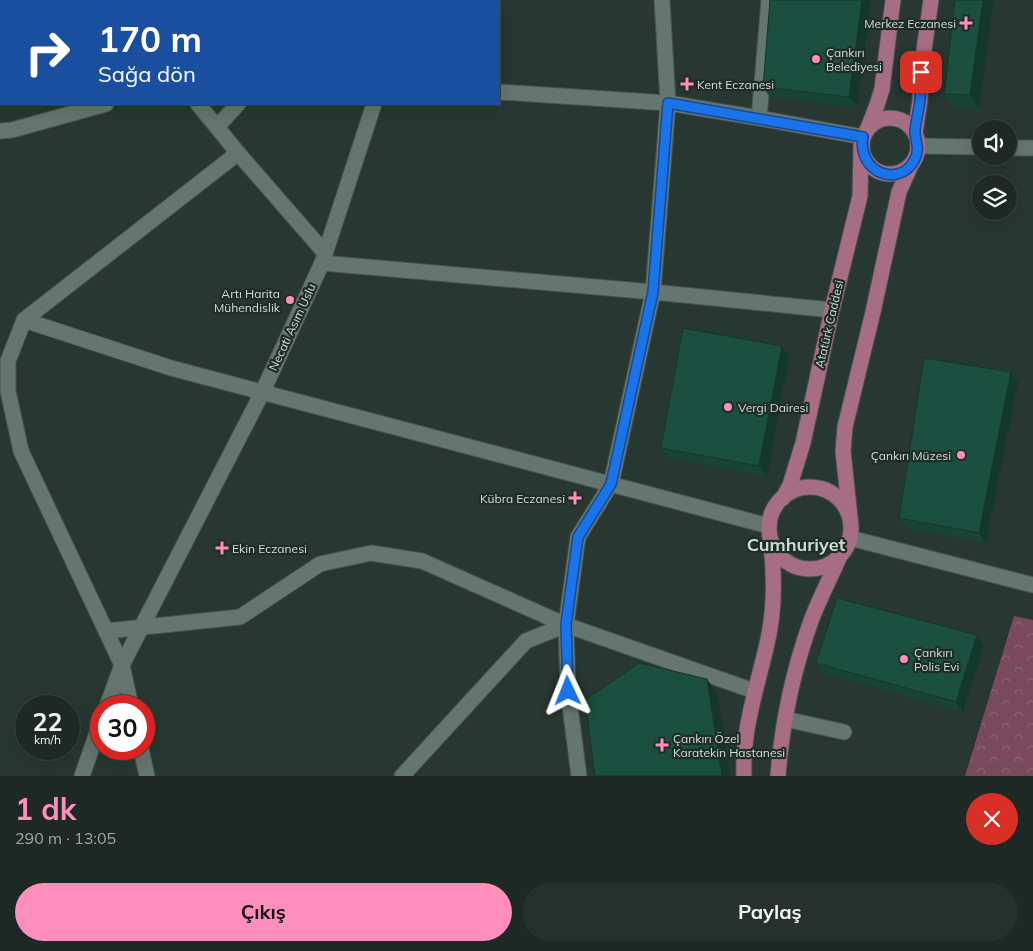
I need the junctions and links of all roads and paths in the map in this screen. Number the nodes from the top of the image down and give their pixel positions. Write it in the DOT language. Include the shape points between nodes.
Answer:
graph roads {
  1 [pos="662,0"];
  2 [pos="769,0"];
  3 [pos="893,0"];
  4 [pos="931,0"];
  5 [pos="500,92"];
  6 [pos="668,103"];
  7 [pos="102,105"];
  8 [pos="199,105"];
  9 [pos="237,105"];
  10 [pos="374,105"];
  11 [pos="759,118"];
  12 [pos="217,127"];
  13 [pos="0,131"];
  14 [pos="864,138"];
  15 [pos="916,139"];
  16 [pos="972,146"];
  17 [pos="1017,148"];
  18 [pos="1033,148"];
  19 [pos="238,153"];
  20 [pos="911,165"];
  21 [pos="323,258"];
  22 [pos="653,292"];
  23 [pos="832,310"];
  24 [pos="24,320"];
  25 [pos="4,390"];
  26 [pos="263,391"];
  27 [pos="611,484"];
  28 [pos="783,498"];
  29 [pos="850,517"];
  30 [pos="770,532"];
  31 [pos="850,538"];
  32 [pos="840,557"];
  33 [pos="1033,585"];
  34 [pos="566,624"];
  35 [pos="140,628"];
  36 [pos="106,631"];
  37 [pos="122,665"];
  38 [pos="754,691"];
  39 [pos="111,695"];
  40 [pos="129,695"];
  41 [pos="785,719"];
  42 [pos="844,732"];
  43 [pos="90,753"];
  44 [pos="143,760"];
  45 [pos="82,776"];
  46 [pos="147,776"];
  47 [pos="402,776"];
  48 [pos="579,776"];
  49 [pos="744,776"];
  50 [pos="778,776"];
  1 -- 6 [label="street"];
  2 -- 11 [label="street"];
  3 -- 14 [label="main road, Atatürk Caddesi" via="882,89"];
  4 -- 15 [label="main road"];
  5 -- 6 [label="street"];
  6 -- 11 [label="street"];
  6 -- 22 [label="street"];
  7 -- 13 [label="street"];
  8 -- 12 [label="street"];
  9 -- 12 [label="street"];
  10 -- 21 [label="street, Necati Asım Uslu"];
  11 -- 14 [label="street"];
  12 -- 19 [label="street"];
  14 -- 15 [label="main road" via="872,124 888,118 903,121"];
  14 -- 20 [label="main road" via="863,156 876,171 894,174"];
  14 -- 23 [label="main road, Atatürk Caddesi" via="860,196"];
  15 -- 16 [label="street"];
  15 -- 20 [label="main road" via="917,153"];
  17 -- 18 [label="street"];
  19 -- 21 [label="street"];
  19 -- 24 [label="street"];
  20 -- 29 [label="main road" via="896,203 846,426 843,451"];
  21 -- 22 [label="street"];
  21 -- 26 [label="street, Necati Asım Uslu"];
  22 -- 23 [label="street"];
  22 -- 27 [label="street"];
  23 -- 28 [label="main road, Atatürk Caddesi" via="803,443"];
  24 -- 25 [label="street" via="8,361"];
  24 -- 26 [label="street" via="171,368"];
  25 -- 36 [label="street" via="21,451"];
  26 -- 27 [label="street"];
  26 -- 35 [label="street, Necati Asım Uslu"];
  27 -- 30 [label="street"];
  27 -- 34 [label="street" via="578,537"];
  28 -- 29 [label="main road" via="801,488 822,488 840,499"];
  28 -- 30 [label="main road" via="776,506"];
  29 -- 31 [label="main road"];
  30 -- 32 [label="main road" via="780,556 799,568 821,568"];
  30 -- 38 [label="main road" via="774,602 767,646"];
  31 -- 32 [label="main road"];
  31 -- 33 [label="street"];
  32 -- 41 [label="main road" via="805,640"];
  34 -- 35 [label="street" via="422,561 371,553 320,564 240,617"];
  34 -- 38 [label="street"];
  34 -- 47 [label="street" via="526,641"];
  34 -- 48 [label="street" via="568,691"];
  35 -- 36 [label="street"];
  35 -- 37 [label="street, Necati Asım Uslu"];
  36 -- 37 [label="street"];
  37 -- 39 [label="street, Necati Asım Uslu"];
  37 -- 40 [label="street"];
  38 -- 49 [label="main road" via="745,741"];
  41 -- 42 [label="street"];
  41 -- 50 [label="main road"];
  43 -- 45 [label="street"];
  44 -- 46 [label="street"];
}
